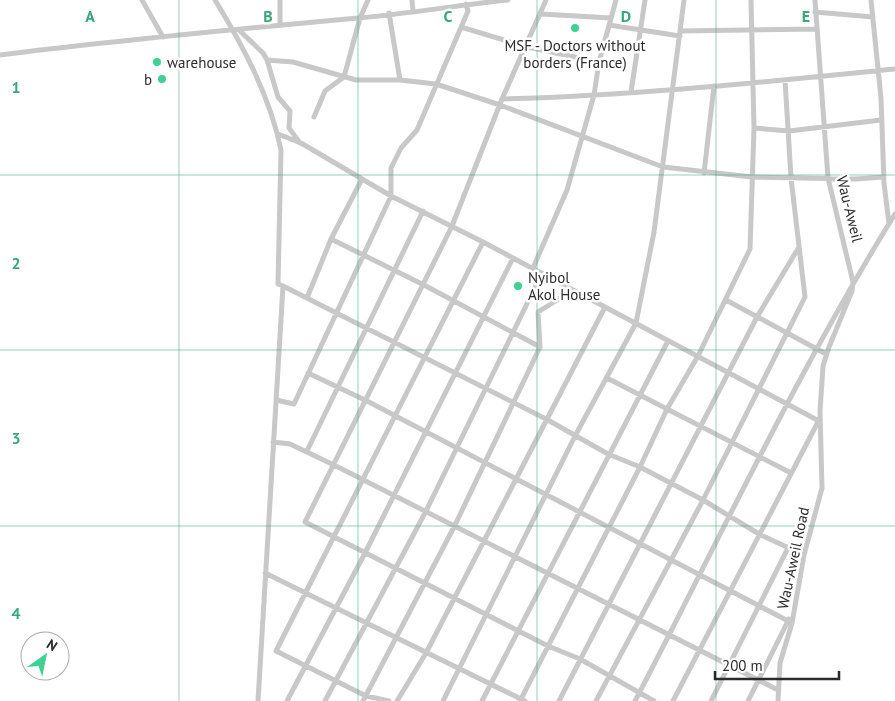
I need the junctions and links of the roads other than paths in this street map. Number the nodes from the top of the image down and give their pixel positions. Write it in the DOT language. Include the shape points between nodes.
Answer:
graph roads {
  1 [pos="142,0"];
  2 [pos="215,0"];
  3 [pos="280,0"];
  4 [pos="368,0"];
  5 [pos="412,0"];
  6 [pos="508,0"];
  7 [pos="546,0"];
  8 [pos="616,0"];
  9 [pos="645,0"];
  10 [pos="684,0"];
  11 [pos="751,0"];
  12 [pos="815,0"];
  13 [pos="871,0"];
  14 [pos="468,1"];
  15 [pos="413,11"];
  16 [pos="815,12"];
  17 [pos="389,13"];
  18 [pos="541,14"];
  19 [pos="873,16"];
  20 [pos="360,18"];
  21 [pos="611,18"];
  22 [pos="280,24"];
  23 [pos="609,25"];
  24 [pos="461,28"];
  25 [pos="816,29"];
  26 [pos="236,30"];
  27 [pos="641,30"];
  28 [pos="751,32"];
  29 [pos="680,34"];
  30 [pos="163,37"];
  31 [pos="527,47"];
  32 [pos="0,55"];
  33 [pos="267,60"];
  34 [pos="600,62"];
  35 [pos="895,69"];
  36 [pos="879,70"];
  37 [pos="344,77"];
  38 [pos="820,77"];
  39 [pos="400,80"];
  40 [pos="785,80"];
  41 [pos="752,83"];
  42 [pos="436,84"];
  43 [pos="714,86"];
  44 [pos="673,90"];
  45 [pos="631,92"];
  46 [pos="594,95"];
  47 [pos="501,102"];
  48 [pos="314,117"];
  49 [pos="880,120"];
  50 [pos="824,126"];
  51 [pos="754,128"];
  52 [pos="789,131"];
  53 [pos="278,134"];
  54 [pos="581,137"];
  55 [pos="301,143"];
  56 [pos="663,167"];
  57 [pos="704,173"];
  58 [pos="752,177"];
  59 [pos="884,177"];
  60 [pos="791,178"];
  61 [pos="828,178"];
  62 [pos="362,179"];
  63 [pos="391,196"];
  64 [pos="423,211"];
  65 [pos="895,214"];
  66 [pos="889,224"];
  67 [pos="452,226"];
  68 [pos="331,239"];
  69 [pos="483,242"];
  70 [pos="799,246"];
  71 [pos="364,255"];
  72 [pos="513,258"];
  73 [pos="533,268"];
  74 [pos="395,270"];
  75 [pos="542,273"];
  76 [pos="853,282"];
  77 [pos="424,285"];
  78 [pos="283,286"];
  79 [pos="573,290"];
  80 [pos="308,298"];
  81 [pos="726,300"];
  82 [pos="454,301"];
  83 [pos="605,307"];
  84 [pos="336,312"];
  85 [pos="757,317"];
  86 [pos="484,318"];
  87 [pos="636,323"];
  88 [pos="366,329"];
  89 [pos="513,333"];
  90 [pos="786,334"];
  91 [pos="668,341"];
  92 [pos="395,343"];
  93 [pos="540,347"];
  94 [pos="816,350"];
  95 [pos="826,354"];
  96 [pos="698,356"];
  97 [pos="425,359"];
  98 [pos="728,372"];
  99 [pos="308,373"];
  100 [pos="454,374"];
  101 [pos="607,378"];
  102 [pos="337,386"];
  103 [pos="759,388"];
  104 [pos="485,389"];
  105 [pos="639,396"];
  106 [pos="276,400"];
  107 [pos="366,401"];
  108 [pos="513,403"];
  109 [pos="789,403"];
  110 [pos="667,409"];
  111 [pos="396,417"];
  112 [pos="546,419"];
  113 [pos="820,419"];
  114 [pos="700,426"];
  115 [pos="426,432"];
  116 [pos="575,436"];
  117 [pos="273,442"];
  118 [pos="731,443"];
  119 [pos="456,448"];
  120 [pos="306,451"];
  121 [pos="608,454"];
  122 [pos="759,457"];
  123 [pos="485,463"];
  124 [pos="334,465"];
  125 [pos="640,467"];
  126 [pos="791,473"];
  127 [pos="364,479"];
  128 [pos="517,480"];
  129 [pos="672,484"];
  130 [pos="546,494"];
  131 [pos="393,495"];
  132 [pos="702,500"];
  133 [pos="426,511"];
  134 [pos="578,512"];
  135 [pos="730,517"];
  136 [pos="455,525"];
  137 [pos="609,528"];
  138 [pos="759,534"];
  139 [pos="334,537"];
  140 [pos="485,541"];
  141 [pos="641,545"];
  142 [pos="788,548"];
  143 [pos="365,553"];
  144 [pos="804,555"];
  145 [pos="516,557"];
  146 [pos="670,560"];
  147 [pos="395,568"];
  148 [pos="265,573"];
  149 [pos="547,573"];
  150 [pos="701,576"];
  151 [pos="424,583"];
  152 [pos="578,589"];
  153 [pos="731,592"];
  154 [pos="304,593"];
  155 [pos="454,599"];
  156 [pos="610,605"];
  157 [pos="759,606"];
  158 [pos="336,610"];
  159 [pos="486,615"];
  160 [pos="639,620"];
  161 [pos="790,622"];
  162 [pos="365,624"];
  163 [pos="517,631"];
  164 [pos="670,635"];
  165 [pos="396,638"];
  166 [pos="548,646"];
  167 [pos="699,650"];
  168 [pos="426,653"];
  169 [pos="580,659"];
  170 [pos="305,666"];
  171 [pos="729,666"];
  172 [pos="460,670"];
  173 [pos="609,676"];
  174 [pos="335,681"];
  175 [pos="759,681"];
  176 [pos="491,685"];
  177 [pos="778,690"];
  178 [pos="639,693"];
  179 [pos="365,699"];
  180 [pos="522,700"];
  181 [pos="258,701"];
  182 [pos="287,701"];
  183 [pos="324,701"];
  184 [pos="389,701"];
  185 [pos="397,701"];
  186 [pos="443,701"];
  187 [pos="482,701"];
  188 [pos="559,701"];
  189 [pos="596,701"];
  190 [pos="635,701"];
  191 [pos="654,701"];
  192 [pos="673,701"];
  193 [pos="711,701"];
  194 [pos="748,701"];
  195 [pos="778,701"];
  1 -- 30 [label="street"];
  2 -- 26 [label="street"];
  3 -- 22 [label="street"];
  4 -- 20 [label="street"];
  5 -- 15 [label="street"];
  6 -- 14 [label="street"];
  7 -- 18 [label="street"];
  8 -- 21 [label="street"];
  9 -- 27 [label="street"];
  10 -- 29 [label="street"];
  11 -- 28 [label="street"];
  12 -- 16 [label="street, Wau-Aweil"];
  13 -- 19 [label="street"];
  14 -- 15 [label="street"];
  14 -- 24 [label="street" via="468,11"];
  15 -- 17 [label="street"];
  16 -- 19 [label="street"];
  16 -- 25 [label="street, Wau-Aweil"];
  17 -- 20 [label="street"];
  17 -- 39 [label="street"];
  18 -- 21 [label="street"];
  18 -- 31 [label="street"];
  19 -- 36 [label="street"];
  20 -- 22 [label="street"];
  20 -- 37 [label="street"];
  21 -- 23 [label="street"];
  22 -- 26 [label="street"];
  23 -- 27 [label="street"];
  23 -- 34 [label="street"];
  24 -- 31 [label="street"];
  24 -- 42 [label="street"];
  25 -- 28 [label="street"];
  25 -- 38 [label="street, Wau-Aweil"];
  26 -- 30 [label="street"];
  26 -- 33 [label="street"];
  26 -- 53 [label="street"];
  27 -- 29 [label="street"];
  27 -- 45 [label="street"];
  28 -- 29 [label="street"];
  28 -- 41 [label="street"];
  29 -- 44 [label="street"];
  30 -- 32 [label="street"];
  31 -- 34 [label="street"];
  31 -- 47 [label="street"];
  33 -- 37 [label="street" via="293,62"];
  33 -- 55 [label="street" via="278,97 290,111 290,128"];
  34 -- 46 [label="street"];
  35 -- 36 [label="street"];
  36 -- 38 [label="street"];
  36 -- 49 [label="street"];
  37 -- 39 [label="street"];
  37 -- 48 [label="street" via="325,90"];
  38 -- 40 [label="street"];
  38 -- 50 [label="street, Wau-Aweil"];
  39 -- 42 [label="street"];
  40 -- 41 [label="street"];
  40 -- 52 [label="street"];
  41 -- 43 [label="street"];
  41 -- 51 [label="street"];
  42 -- 47 [label="street"];
  42 -- 63 [label="street" via="417,130 401,148 391,168"];
  43 -- 44 [label="street"];
  43 -- 57 [label="street"];
  44 -- 45 [label="street"];
  44 -- 56 [label="street"];
  45 -- 46 [label="street"];
  46 -- 47 [label="street"];
  46 -- 54 [label="street"];
  47 -- 54 [label="street"];
  47 -- 67 [label="street"];
  49 -- 50 [label="street"];
  49 -- 59 [label="street"];
  50 -- 52 [label="street"];
  50 -- 61 [label="street, Wau-Aweil"];
  51 -- 52 [label="street"];
  51 -- 58 [label="street"];
  52 -- 60 [label="street"];
  53 -- 55 [label="street"];
  53 -- 78 [label="street" via="282,180 278,284"];
  54 -- 56 [label="street"];
  54 -- 73 [label="street" via="567,190"];
  55 -- 62 [label="street"];
  56 -- 57 [label="street"];
  56 -- 87 [label="street"];
  57 -- 58 [label="street"];
  58 -- 60 [label="street"];
  58 -- 81 [label="street" via="751,244"];
  59 -- 61 [label="street"];
  59 -- 66 [label="street"];
  60 -- 61 [label="street"];
  60 -- 70 [label="street"];
  61 -- 76 [label="street, Wau-Aweil"];
  62 -- 63 [label="street"];
  62 -- 68 [label="street"];
  63 -- 64 [label="street"];
  63 -- 71 [label="street"];
  64 -- 67 [label="street"];
  64 -- 74 [label="street"];
  65 -- 66 [label="street"];
  66 -- 76 [label="street"];
  67 -- 69 [label="street"];
  67 -- 77 [label="street"];
  68 -- 71 [label="street"];
  68 -- 80 [label="street"];
  69 -- 72 [label="street"];
  69 -- 82 [label="street"];
  70 -- 85 [label="street"];
  70 -- 90 [label="street" via="805,297"];
  71 -- 74 [label="street"];
  71 -- 84 [label="street"];
  72 -- 73 [label="street"];
  72 -- 86 [label="street"];
  73 -- 75 [label="street"];
  74 -- 77 [label="street"];
  74 -- 88 [label="street"];
  75 -- 79 [label="street"];
  75 -- 89 [label="street"];
  76 -- 94 [label="street"];
  76 -- 95 [label="street"];
  77 -- 82 [label="street"];
  77 -- 92 [label="street"];
  78 -- 80 [label="street"];
  78 -- 106 [label="street"];
  79 -- 83 [label="street"];
  79 -- 93 [label="street" via="538,312"];
  80 -- 84 [label="street"];
  81 -- 85 [label="street"];
  81 -- 96 [label="street"];
  82 -- 86 [label="street"];
  82 -- 97 [label="street"];
  83 -- 87 [label="street"];
  83 -- 112 [label="street"];
  84 -- 88 [label="street"];
  84 -- 99 [label="street"];
  85 -- 90 [label="street"];
  85 -- 98 [label="street"];
  86 -- 89 [label="street"];
  86 -- 100 [label="street"];
  87 -- 91 [label="street"];
  87 -- 101 [label="street"];
  88 -- 92 [label="street"];
  88 -- 102 [label="street"];
  89 -- 93 [label="street"];
  89 -- 104 [label="street"];
  90 -- 94 [label="street"];
  90 -- 103 [label="street"];
  91 -- 96 [label="street"];
  91 -- 105 [label="street"];
  92 -- 97 [label="street"];
  92 -- 107 [label="street"];
  93 -- 108 [label="street"];
  94 -- 95 [label="street"];
  94 -- 109 [label="street"];
  95 -- 113 [label="street"];
  96 -- 98 [label="street"];
  96 -- 110 [label="street"];
  97 -- 100 [label="street"];
  97 -- 111 [label="street"];
  98 -- 103 [label="street"];
  98 -- 114 [label="street"];
  99 -- 102 [label="street"];
  99 -- 106 [label="street" via="294,404"];
  100 -- 104 [label="street"];
  100 -- 115 [label="street"];
  101 -- 105 [label="street"];
  101 -- 116 [label="street"];
  102 -- 107 [label="street"];
  102 -- 120 [label="street"];
  103 -- 109 [label="street"];
  103 -- 118 [label="street"];
  104 -- 108 [label="street"];
  104 -- 119 [label="street"];
  105 -- 110 [label="street"];
  105 -- 121 [label="street"];
  106 -- 117 [label="street"];
  107 -- 111 [label="street"];
  107 -- 124 [label="street"];
  108 -- 112 [label="street"];
  108 -- 123 [label="street"];
  109 -- 113 [label="street"];
  109 -- 122 [label="street"];
  110 -- 114 [label="street"];
  110 -- 125 [label="street"];
  111 -- 115 [label="street"];
  111 -- 127 [label="street"];
  112 -- 116 [label="street"];
  112 -- 128 [label="street"];
  113 -- 126 [label="street"];
  113 -- 144 [label="street, Wau-Aweil Road" via="822,488"];
  114 -- 118 [label="street"];
  114 -- 129 [label="street"];
  115 -- 119 [label="street"];
  115 -- 131 [label="street"];
  116 -- 121 [label="street"];
  116 -- 130 [label="street"];
  117 -- 120 [label="street" via="290,444"];
  117 -- 148 [label="street"];
  118 -- 122 [label="street"];
  118 -- 132 [label="street"];
  119 -- 123 [label="street"];
  119 -- 133 [label="street"];
  120 -- 124 [label="street"];
  121 -- 125 [label="street"];
  121 -- 134 [label="street"];
  122 -- 126 [label="street"];
  122 -- 135 [label="street"];
  123 -- 128 [label="street"];
  123 -- 136 [label="street"];
  124 -- 127 [label="street"];
  124 -- 139 [label="street" via="305,522"];
  125 -- 129 [label="street"];
  125 -- 137 [label="street"];
  126 -- 138 [label="street"];
  127 -- 131 [label="street"];
  127 -- 139 [label="street"];
  128 -- 130 [label="street"];
  128 -- 140 [label="street"];
  129 -- 132 [label="street"];
  129 -- 141 [label="street"];
  130 -- 134 [label="street"];
  130 -- 145 [label="street"];
  131 -- 133 [label="street"];
  131 -- 143 [label="street"];
  132 -- 135 [label="street"];
  132 -- 146 [label="street"];
  133 -- 136 [label="street"];
  133 -- 147 [label="street"];
  134 -- 137 [label="street"];
  134 -- 149 [label="street"];
  135 -- 138 [label="street"];
  135 -- 150 [label="street"];
  136 -- 140 [label="street"];
  136 -- 151 [label="street"];
  137 -- 141 [label="street"];
  137 -- 152 [label="street"];
  138 -- 142 [label="street"];
  138 -- 153 [label="street"];
  139 -- 143 [label="street"];
  139 -- 154 [label="street"];
  140 -- 145 [label="street"];
  140 -- 155 [label="street"];
  141 -- 146 [label="street"];
  141 -- 156 [label="street"];
  142 -- 144 [label="street"];
  142 -- 157 [label="street"];
  143 -- 147 [label="street"];
  143 -- 158 [label="street"];
  144 -- 161 [label="street, Wau-Aweil Road"];
  145 -- 149 [label="street"];
  145 -- 159 [label="street"];
  146 -- 150 [label="street"];
  146 -- 160 [label="street"];
  147 -- 151 [label="street"];
  147 -- 162 [label="street"];
  148 -- 154 [label="street"];
  148 -- 181 [label="street"];
  149 -- 152 [label="street"];
  149 -- 163 [label="street"];
  150 -- 153 [label="street"];
  150 -- 164 [label="street"];
  151 -- 155 [label="street"];
  151 -- 165 [label="street"];
  152 -- 156 [label="street"];
  152 -- 166 [label="street"];
  153 -- 157 [label="street"];
  153 -- 167 [label="street"];
  154 -- 158 [label="street"];
  154 -- 170 [label="street" via="276,651"];
  155 -- 159 [label="street"];
  155 -- 168 [label="street"];
  156 -- 160 [label="street"];
  156 -- 169 [label="street"];
  157 -- 161 [label="street"];
  157 -- 171 [label="street"];
  158 -- 162 [label="street"];
  158 -- 170 [label="street"];
  159 -- 163 [label="street"];
  159 -- 172 [label="street"];
  160 -- 164 [label="street"];
  160 -- 173 [label="street"];
  161 -- 175 [label="street"];
  161 -- 177 [label="street, Wau-Aweil Road" via="780,663"];
  162 -- 165 [label="street"];
  162 -- 174 [label="street"];
  163 -- 166 [label="street"];
  163 -- 176 [label="street"];
  164 -- 167 [label="street"];
  164 -- 178 [label="street"];
  165 -- 168 [label="street"];
  165 -- 179 [label="street"];
  166 -- 169 [label="street"];
  166 -- 180 [label="street"];
  167 -- 171 [label="street"];
  167 -- 192 [label="street"];
  168 -- 172 [label="street"];
  168 -- 185 [label="street"];
  169 -- 173 [label="street"];
  169 -- 188 [label="street"];
  170 -- 174 [label="street"];
  170 -- 182 [label="street"];
  171 -- 175 [label="street"];
  171 -- 193 [label="street"];
  172 -- 176 [label="street"];
  172 -- 186 [label="street"];
  173 -- 178 [label="street"];
  173 -- 189 [label="street"];
  174 -- 179 [label="street"];
  174 -- 183 [label="street"];
  175 -- 177 [label="street"];
  175 -- 194 [label="street"];
  176 -- 180 [label="street"];
  176 -- 187 [label="street"];
  177 -- 195 [label="street, Wau-Aweil Road"];
  178 -- 190 [label="street"];
  178 -- 191 [label="street"];
  179 -- 184 [label="street"];
}
